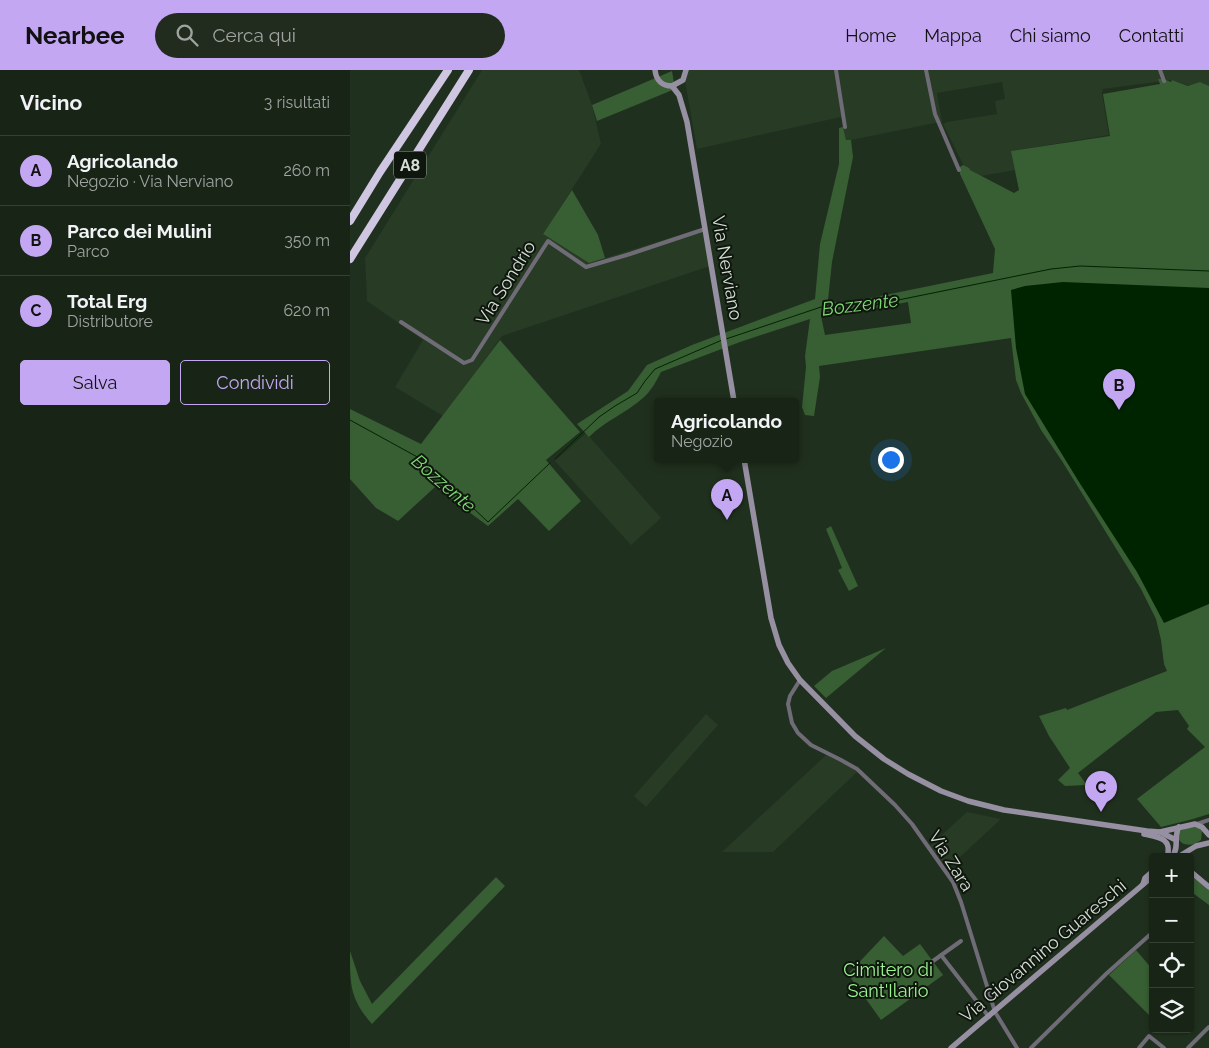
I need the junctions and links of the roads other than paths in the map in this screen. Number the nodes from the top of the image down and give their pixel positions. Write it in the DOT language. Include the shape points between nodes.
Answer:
graph roads {
  1 [pos="448,70"];
  2 [pos="469,70"];
  3 [pos="655,70"];
  4 [pos="692,70"];
  5 [pos="836,70"];
  6 [pos="926,70"];
  7 [pos="1160,70"];
  8 [pos="686,72"];
  9 [pos="1164,81"];
  10 [pos="681,82"];
  11 [pos="672,86"];
  12 [pos="679,95"];
  13 [pos="846,127"];
  14 [pos="959,170"];
  15 [pos="350,221"];
  16 [pos="705,229"];
  17 [pos="350,259"];
  18 [pos="400,322"];
  19 [pos="734,398"];
  20 [pos="745,463"];
  21 [pos="800,680"];
  22 [pos="1209,820"];
  23 [pos="1197,824"];
  24 [pos="1209,824"];
  25 [pos="1106,825"];
  26 [pos="1179,827"];
  27 [pos="1160,832"];
  28 [pos="1207,832"];
  29 [pos="1176,842"];
  30 [pos="1209,843"];
  31 [pos="1194,847"];
  32 [pos="1168,853"];
  33 [pos="1175,853"];
  34 [pos="1186,853"];
  35 [pos="1149,874"];
  36 [pos="1194,874"];
  37 [pos="1149,880"];
  38 [pos="1142,886"];
  39 [pos="1209,887"];
  40 [pos="1149,936"];
  41 [pos="961,941"];
  42 [pos="941,955"];
  43 [pos="933,960"];
  44 [pos="995,1012"];
  45 [pos="989,1017"];
  46 [pos="1209,1028"];
  47 [pos="951,1048"];
  48 [pos="1017,1048"];
  49 [pos="1031,1048"];
  50 [pos="1139,1048"];
  51 [pos="1164,1048"];
  52 [pos="1188,1048"];
  1 -- 15 [label="highway, A8"];
  2 -- 17 [label="highway, A8"];
  3 -- 11 [label="street" via="661,83"];
  4 -- 8 [label="street"];
  5 -- 13 [label="street"];
  6 -- 14 [label="street" via="935,114"];
  7 -- 9 [label="street"];
  8 -- 10 [label="street"];
  10 -- 11 [label="street"];
  10 -- 12 [label="street"];
  11 -- 12 [label="street"];
  12 -- 16 [label="street, Via Nerviano" via="686,114"];
  16 -- 18 [label="street, Via Sondrio" via="586,267 548,241 477,354 464,363"];
  16 -- 19 [label="street, Via Nerviano"];
  20 -- 21 [label="street" via="773,625 784,657"];
  21 -- 25 [label="street" via="877,754 942,791 995,808"];
  21 -- 44 [label="street, Via Zara" via="788,704 792,723 799,734 866,777 907,817 947,873 961,902"];
  22 -- 23 [label="street"];
  23 -- 26 [label="street"];
  23 -- 28 [label="street"];
  24 -- 28 [label="street"];
  25 -- 27 [label="street"];
  25 -- 32 [label="street" via="1162,838 1169,848"];
  26 -- 27 [label="street"];
  26 -- 29 [label="street"];
  27 -- 29 [label="street"];
  28 -- 31 [label="street" via="1205,839"];
  29 -- 31 [label="street"];
  29 -- 33 [label="street"];
  30 -- 31 [label="street"];
  31 -- 34 [label="street"];
  35 -- 38 [label="street"];
  36 -- 39 [label="street"];
  37 -- 38 [label="street, Via Giovannino Guareschi"];
  38 -- 44 [label="street, Via Giovannino Guareschi"];
  40 -- 49 [label="street"];
  41 -- 42 [label="street"];
  42 -- 43 [label="street"];
  42 -- 45 [label="street"];
  44 -- 45 [label="street, Via Giovannino Guareschi"];
  44 -- 48 [label="street, Via Zara"];
  45 -- 47 [label="street, Via Giovannino Guareschi"];
  46 -- 52 [label="street"];
  50 -- 51 [label="street" via="1149,1036"];
}
